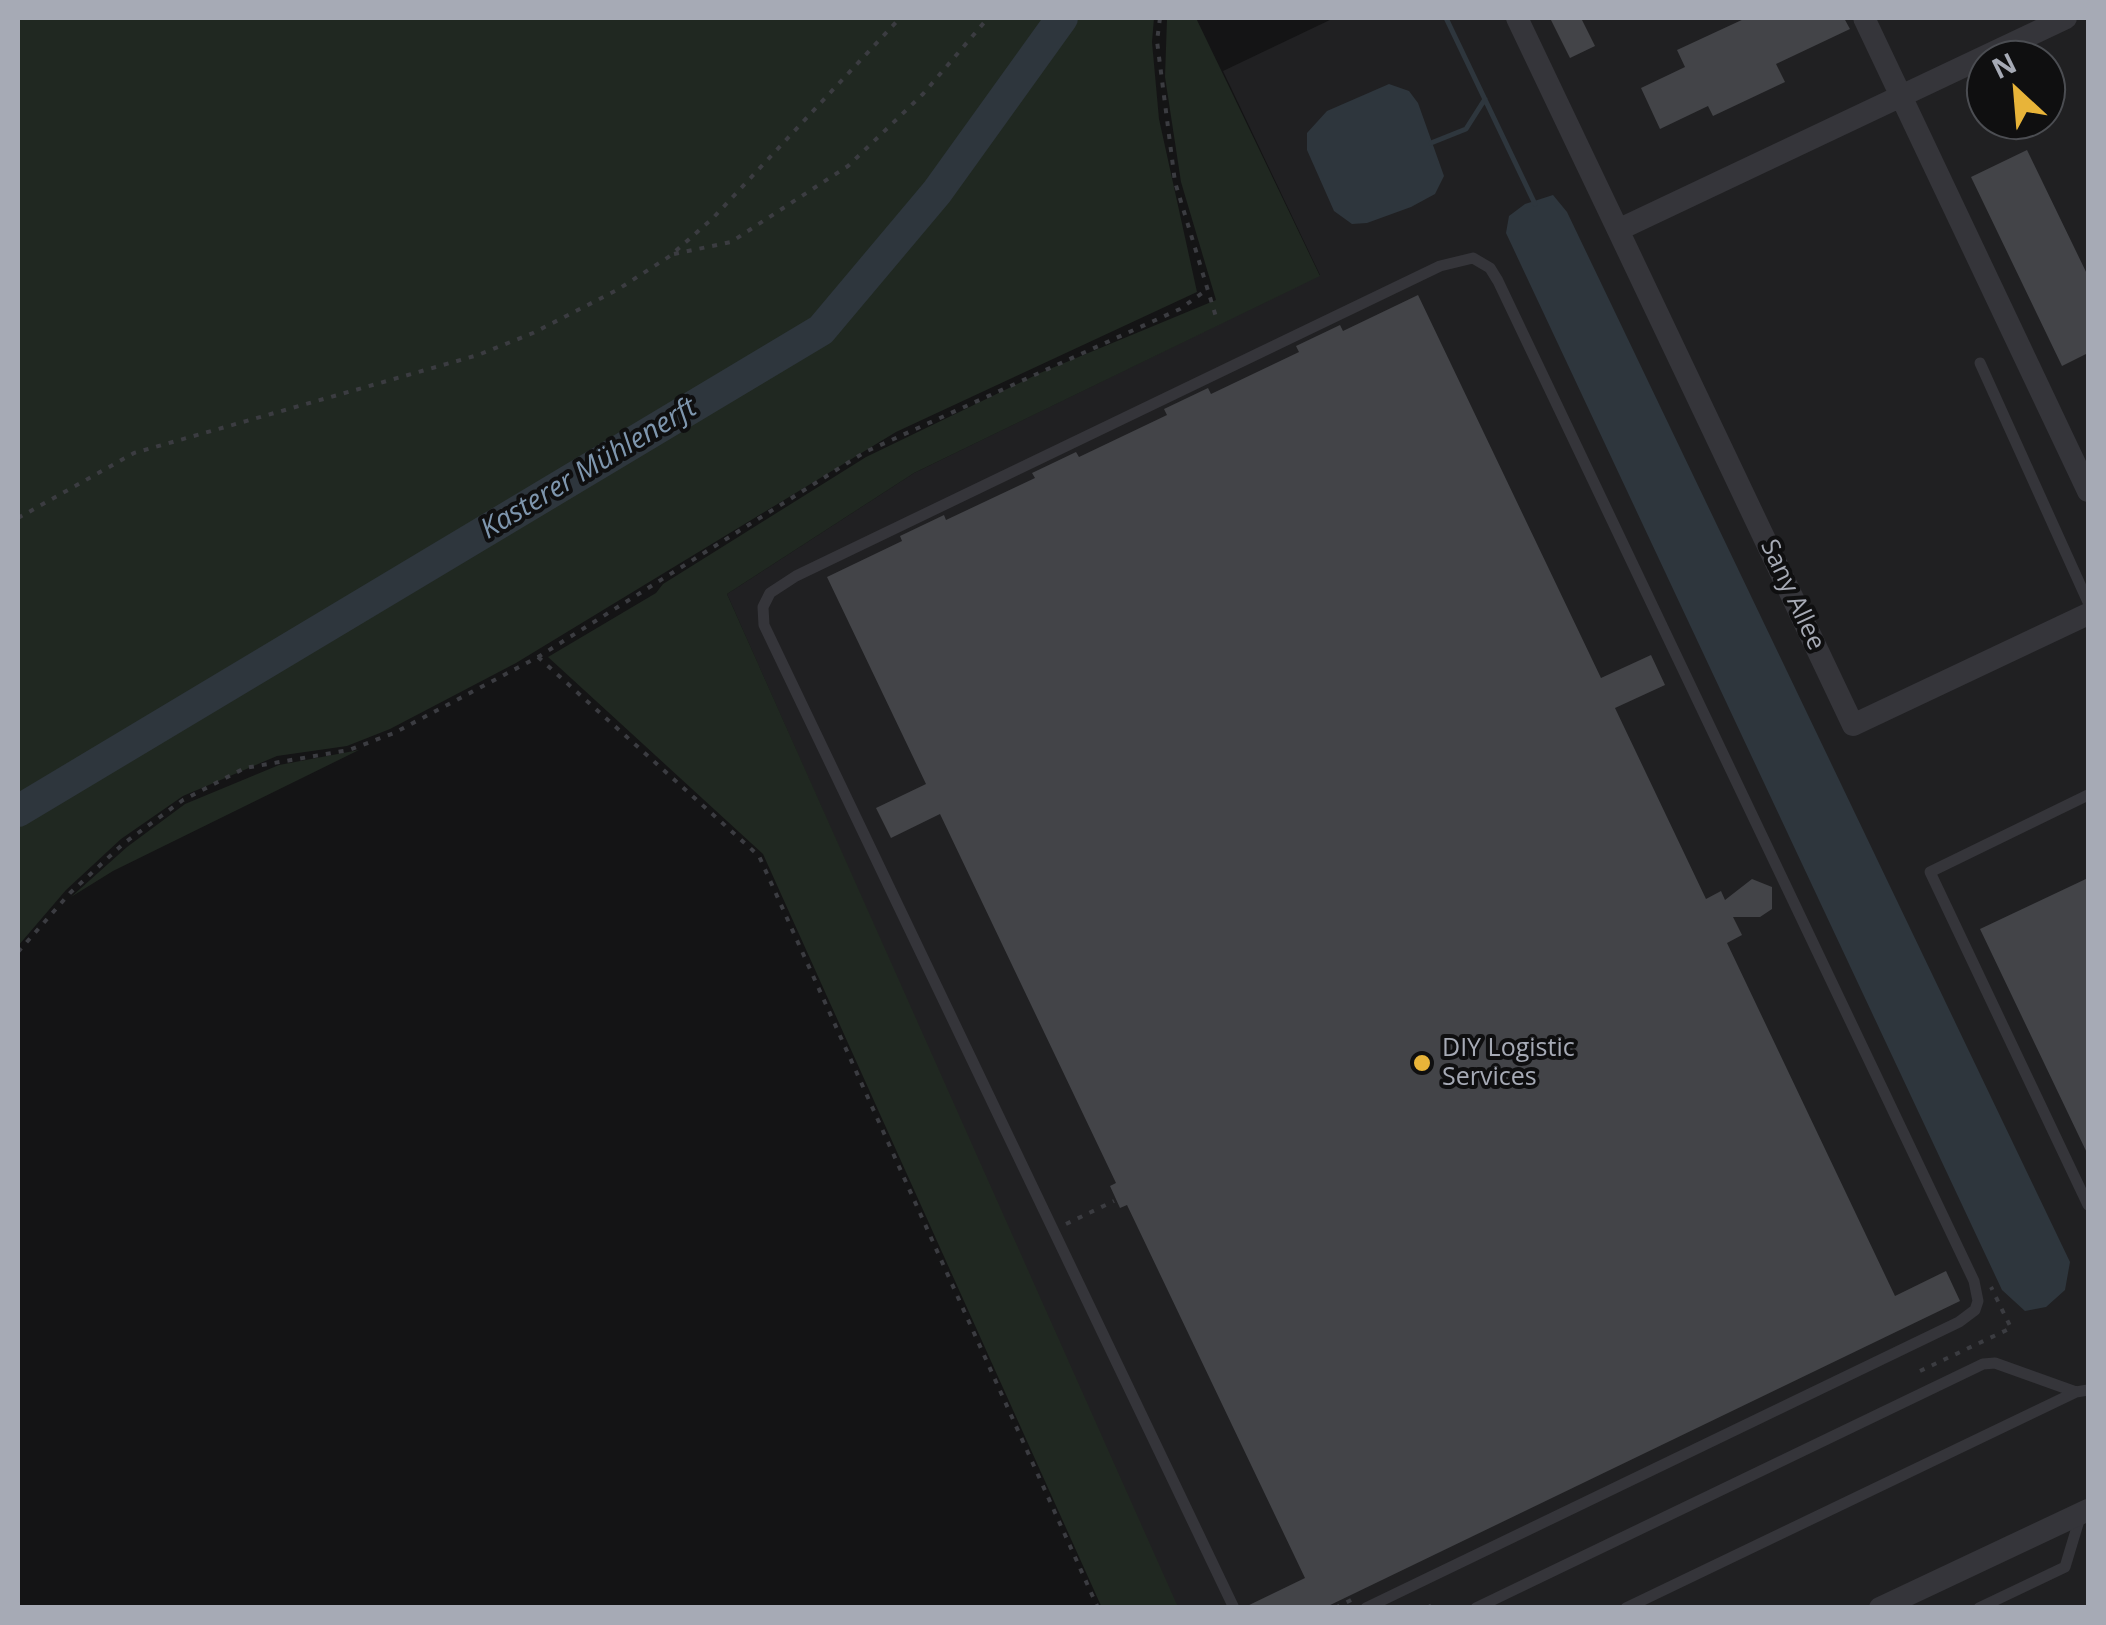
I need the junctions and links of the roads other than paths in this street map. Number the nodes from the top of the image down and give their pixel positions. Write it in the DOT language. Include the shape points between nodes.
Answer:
graph roads {
  1 [pos="1517,18"];
  2 [pos="1864,18"];
  3 [pos="2066,18"];
  4 [pos="1901,96"];
  5 [pos="1618,230"];
  6 [pos="1980,363"];
  7 [pos="2088,490"];
  8 [pos="2088,602"];
  9 [pos="2088,614"];
  10 [pos="2088,795"];
  11 [pos="2088,1206"];
  12 [pos="2082,1391"];
  13 [pos="2085,1512"];
  14 [pos="1234,1608"];
  15 [pos="1366,1608"];
  16 [pos="1476,1608"];
  17 [pos="1626,1608"];
  18 [pos="1880,1608"];
  19 [pos="1979,1608"];
  1 -- 5 [label="street, Sany Allee"];
  2 -- 4 [label="street"];
  3 -- 4 [label="street"];
  4 -- 5 [label="street"];
  4 -- 7 [label="street"];
  5 -- 9 [label="street, Sany Allee" via="1853,725"];
  6 -- 8 [label="lane"];
  10 -- 11 [label="lane" via="1930,872"];
  12 -- 16 [label="lane" via="1983,1364"];
  12 -- 17 [label="lane"];
  13 -- 18 [label="street"];
  13 -- 19 [label="lane" via="2065,1566"];
  14 -- 15 [label="lane" via="764,625 766,600 796,576 1458,258 1481,261 1498,281 1978,1301 1959,1322"];
}
